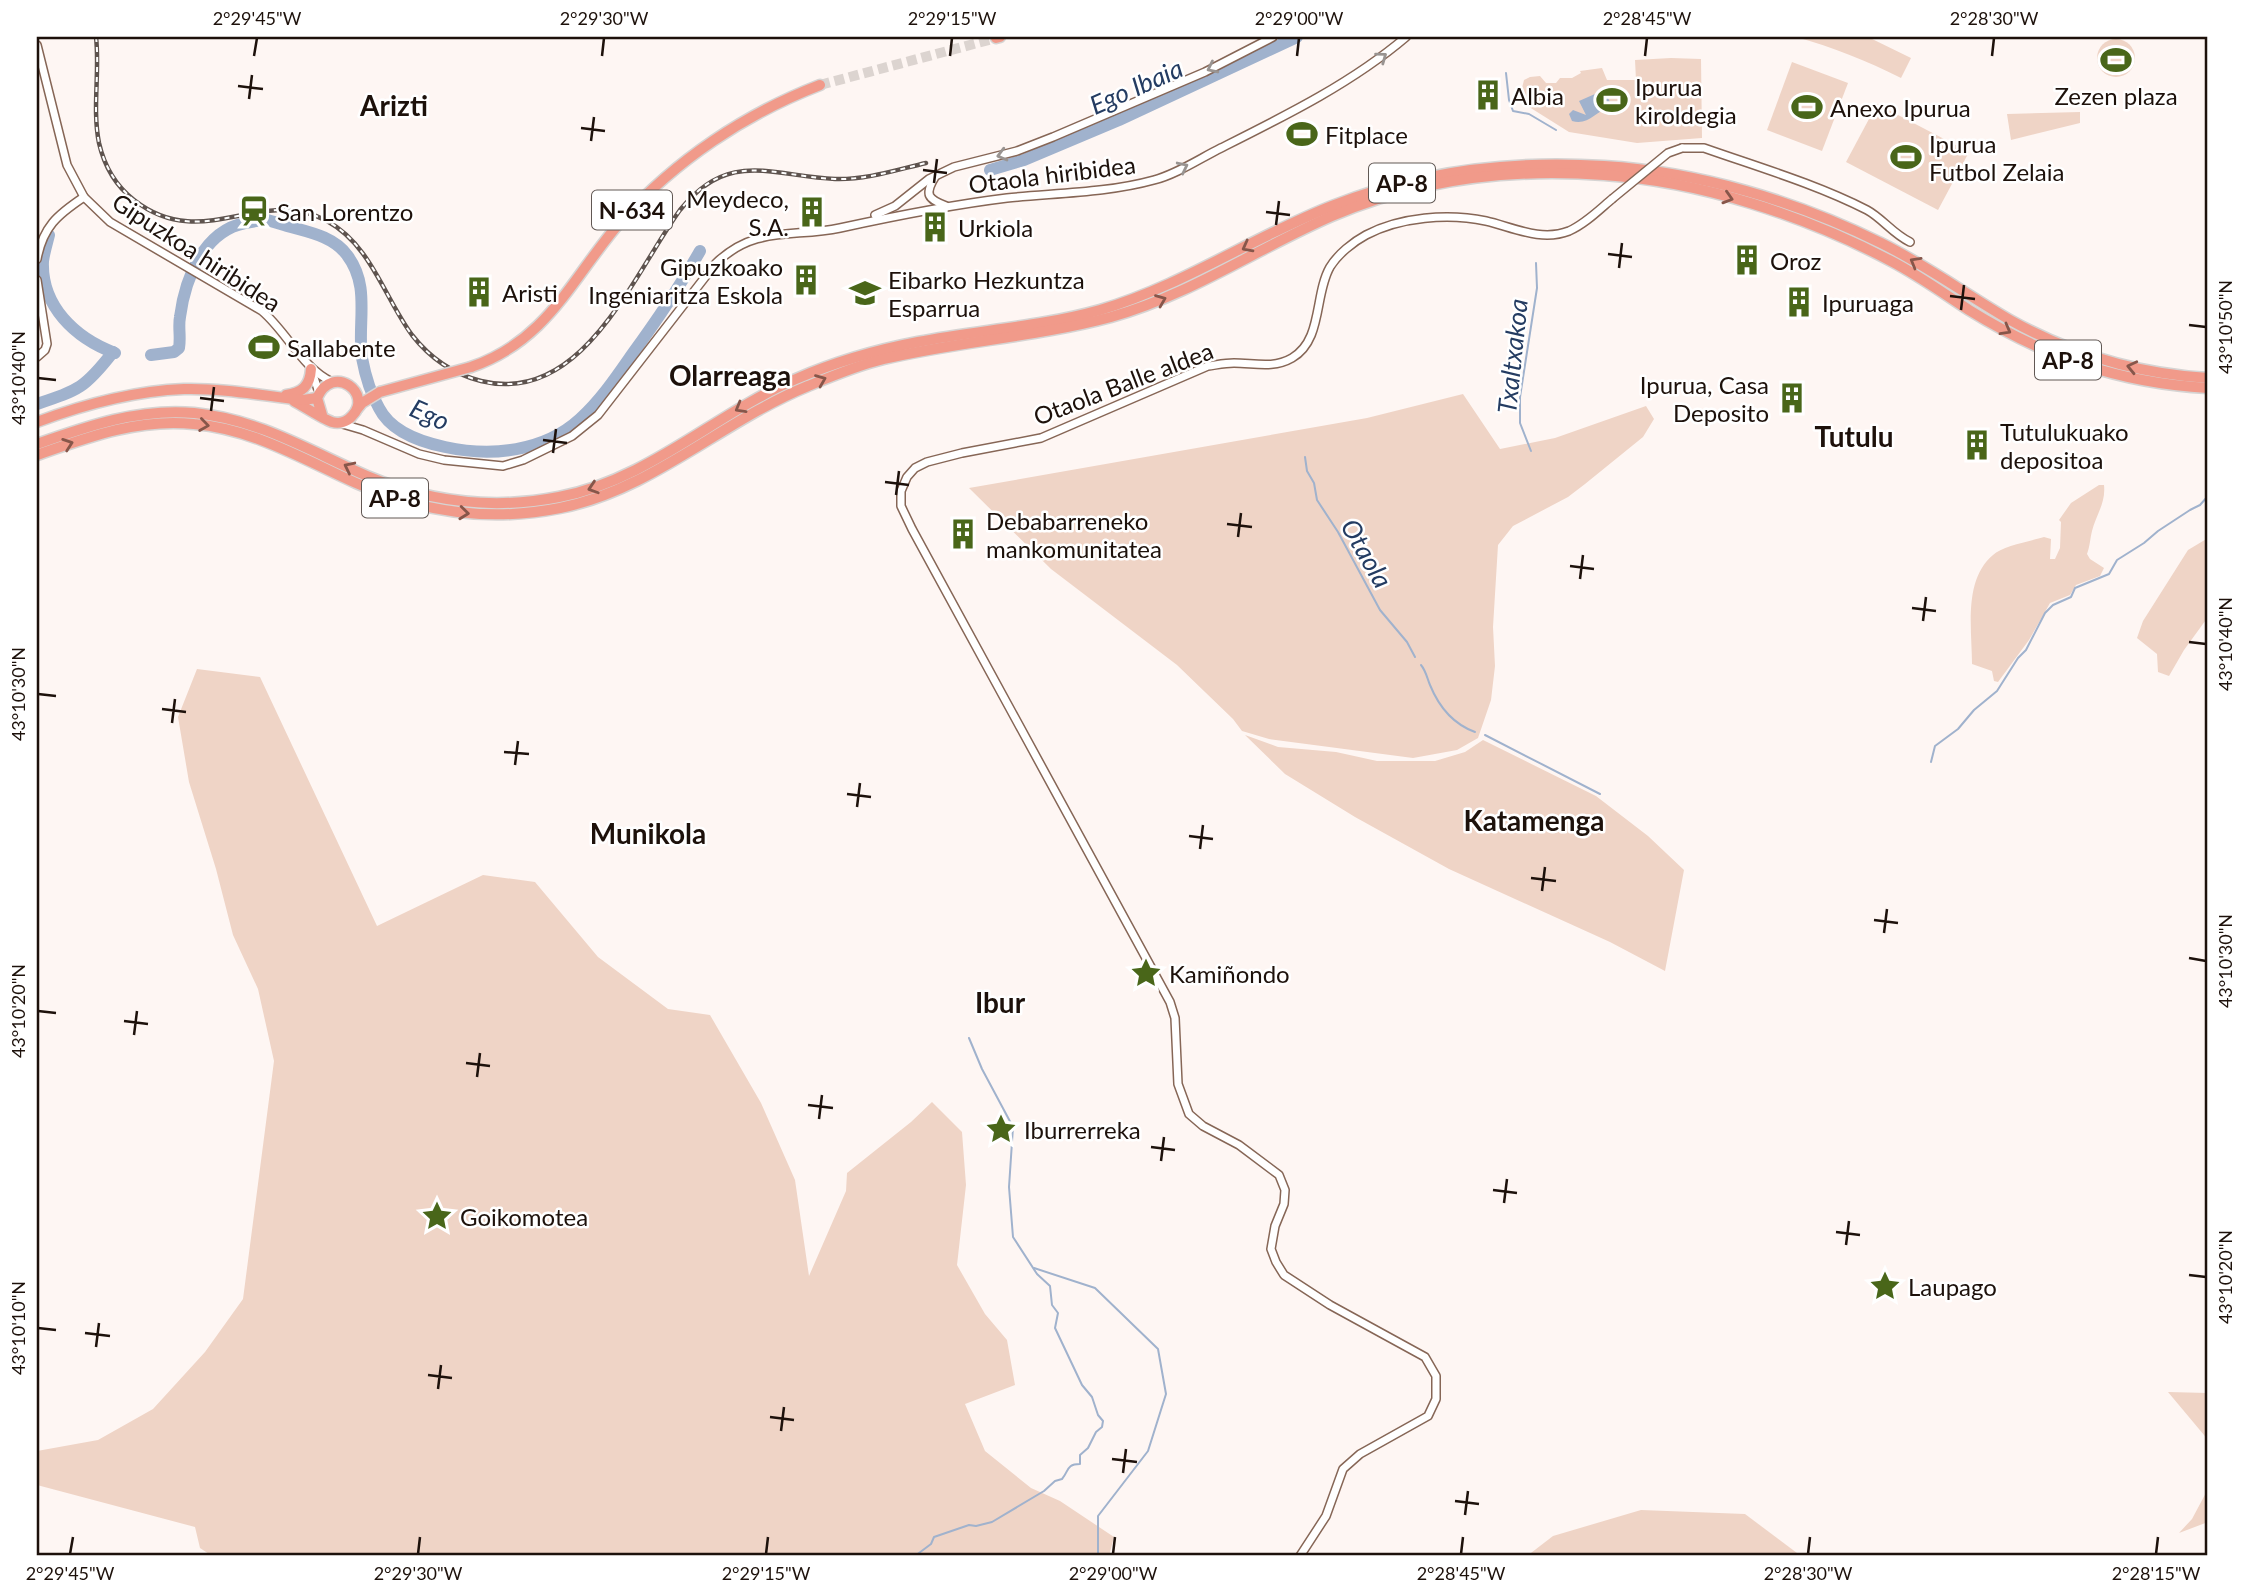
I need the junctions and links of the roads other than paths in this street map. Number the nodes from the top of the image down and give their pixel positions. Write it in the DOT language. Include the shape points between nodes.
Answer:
graph roads {
  1 [pos="1273,37"];
  2 [pos="1406,37"];
  3 [pos="37,45"];
  4 [pos="820,85"];
  5 [pos="936,176"];
  6 [pos="84,197"];
  7 [pos="947,206"];
  8 [pos="828,228"];
  9 [pos="1910,242"];
  10 [pos="37,259"];
  11 [pos="37,280"];
  12 [pos="37,357"];
  13 [pos="311,368"];
  14 [pos="332,382"];
  15 [pos="2204,383"];
  16 [pos="351,386"];
  17 [pos="368,394"];
  18 [pos="268,395"];
  19 [pos="318,396"];
  20 [pos="287,398"];
  21 [pos="355,412"];
  22 [pos="322,415"];
  23 [pos="37,422"];
  24 [pos="338,423"];
  25 [pos="99,428"];
  26 [pos="715,429"];
  27 [pos="363,430"];
  28 [pos="37,444"];
  29 [pos="37,455"];
  30 [pos="1300,1556"];
  1 -- 5 [label="main road, one-way" via="1205,72 1017,151"];
  7 -- 2 [label="main road, Otaola hiribidea, one-way" via="1156,180 1356,75"];
  3 -- 6 [label="main road, Gipuzkoa hiribidea" via="67,165"];
  4 -- 17 [label="highway, N-634, bridge" via="756,114 663,179 623,219 532,333 506,352 471,367"];
  5 -- 7 [label="main road" via="929,195"];
  5 -- 8 [label="main road" via="881,213"];
  6 -- 10 [label="main road" via="50,224"];
  6 -- 13 [label="main road, Gipuzkoa hiribidea" via="110,222 251,303 274,321"];
  7 -- 8 [label="main road, Otaola hiribidea"];
  8 -- 27 [label="main road, Otaola hiribidea" via="757,238 716,263 598,415 553,447 503,466 471,464 419,454"];
  9 -- 30 [label="main road, Otaola Balle aldea, bridge" via="1875,214 1831,194 1704,148 1682,148 1668,153 1568,231 1545,235 1465,218 1407,221 1366,235 1331,266 1312,333 1293,358 1269,365 1232,362 1208,366 1041,438 927,462 907,477 901,506 912,529 1170,1002 1178,1084 1189,1114 1279,1175 1284,1204 1271,1249 1284,1275 1425,1357 1436,1377 1436,1399 1428,1416 1360,1454 1343,1469 1326,1516"];
  11 -- 12 [label="main road" via="47,344"];
  13 -- 14 [label="main road"];
  13 -- 18 [label="highway" via="309,382 300,392"];
  13 -- 19 [label="main road"];
  14 -- 16 [label="highway"];
  14 -- 19 [label="highway"];
  26 -- 15 [label="highway, AP-8, one-way" via="881,359 1032,335 1135,309 1205,280 1335,215 1387,197 1458,179 1551,172 1665,182 1778,213 1873,252 1972,312 2090,368 2150,383"];
  15 -- 26 [label="highway, AP-8, one-way" via="2132,368 2067,347 2015,322 1877,241 1770,199 1622,167 1503,165 1456,170 1331,206 1129,301 1063,319 914,342 855,357 791,381"];
  16 -- 17 [label="highway"];
  16 -- 21 [label="highway" via="358,397"];
  17 -- 21 [label="highway"];
  18 -- 20 [label="highway"];
  18 -- 23 [label="highway" via="157,391 93,403"];
  19 -- 20 [label="highway"];
  19 -- 22 [label="highway"];
  20 -- 22 [label="highway"];
  21 -- 24 [label="highway"];
  21 -- 27 [label="main road"];
  22 -- 24 [label="highway"];
  24 -- 27 [label="main road"];
  25 -- 26 [label="highway, AP-8" via="186,412 226,418 278,434 390,485 467,503 530,503 567,496 657,465"];
  25 -- 28 [label="highway, AP-8"];
  29 -- 25 [label="highway, AP-8, one-way"];
}
